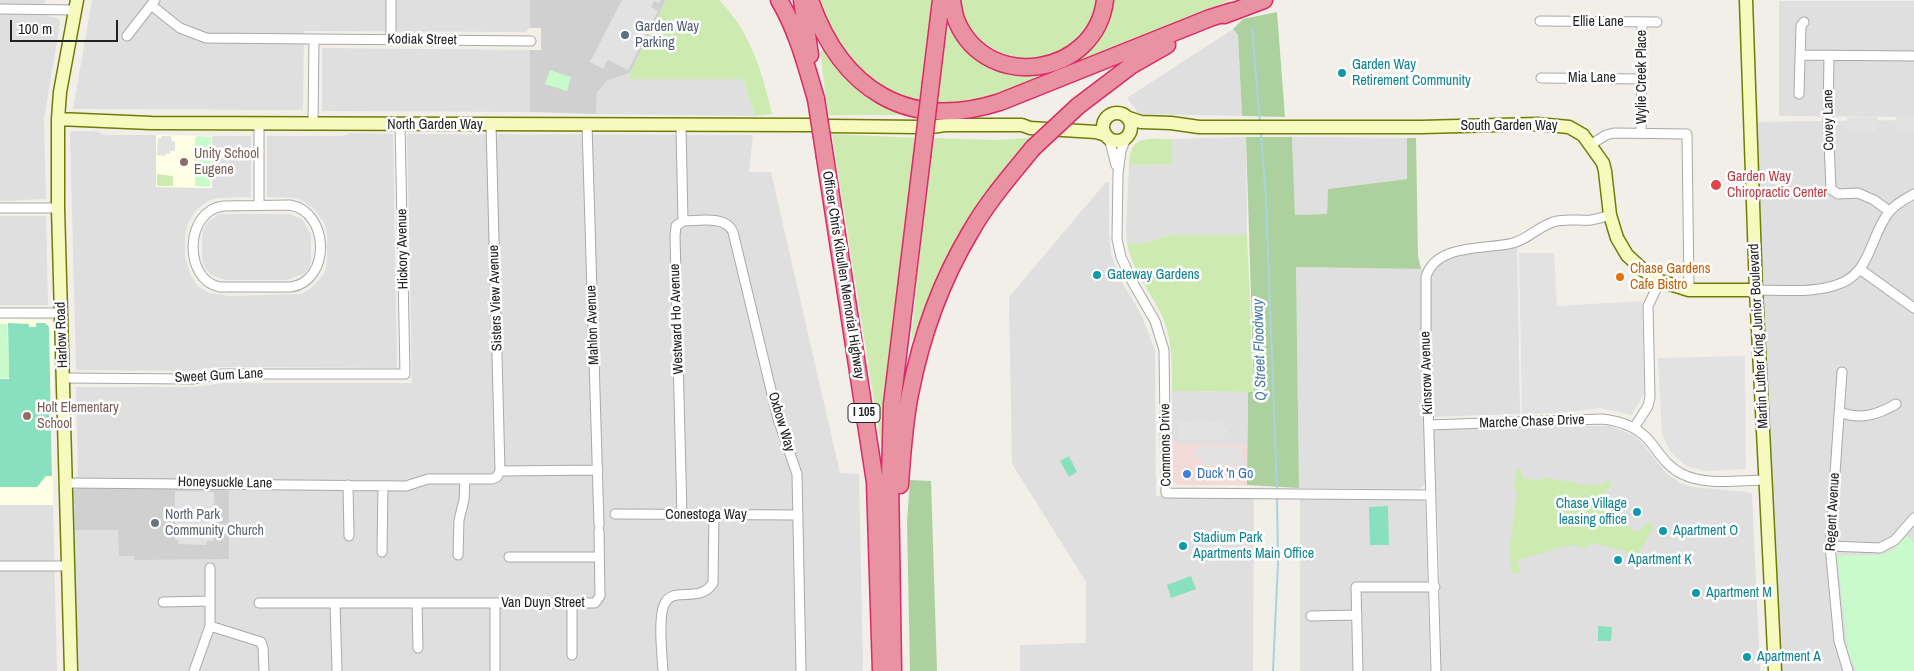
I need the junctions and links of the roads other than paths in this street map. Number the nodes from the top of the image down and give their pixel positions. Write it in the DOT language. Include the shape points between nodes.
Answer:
graph roads {
  1 [pos="391,0"];
  2 [pos="779,0"];
  3 [pos="802,0"];
  4 [pos="810,0"];
  5 [pos="941,0"];
  6 [pos="952,0"];
  7 [pos="1105,0"];
  8 [pos="1264,0"];
  9 [pos="1746,0"];
  10 [pos="153,2"];
  11 [pos="76,5"];
  12 [pos="0,9"];
  13 [pos="1232,11"];
  14 [pos="1540,21"];
  15 [pos="1642,22"];
  16 [pos="1657,22"];
  17 [pos="1804,22"];
  18 [pos="126,36"];
  19 [pos="314,39"];
  20 [pos="391,40"];
  21 [pos="531,41"];
  22 [pos="1800,55"];
  23 [pos="1829,56"];
  24 [pos="1914,56"];
  25 [pos="1541,78"];
  26 [pos="1642,79"];
  27 [pos="1799,94"];
  28 [pos="816,99"];
  29 [pos="1106,118"];
  30 [pos="1129,118"];
  31 [pos="58,119"];
  32 [pos="259,124"];
  33 [pos="312,124"];
  34 [pos="400,124"];
  35 [pos="491,125"];
  36 [pos="587,125"];
  37 [pos="812,125"];
  38 [pos="681,126"];
  39 [pos="828,126"];
  40 [pos="920,127"];
  41 [pos="1192,127"];
  42 [pos="1030,128"];
  43 [pos="1048,128"];
  44 [pos="1642,132"];
  45 [pos="1108,136"];
  46 [pos="1127,136"];
  47 [pos="1590,144"];
  48 [pos="1118,173"];
  49 [pos="1913,195"];
  50 [pos="259,205"];
  51 [pos="0,208"];
  52 [pos="58,208"];
  53 [pos="1889,211"];
  54 [pos="1610,215"];
  55 [pos="682,221"];
  56 [pos="1861,270"];
  57 [pos="1660,281"];
  58 [pos="1689,290"];
  59 [pos="1756,290"];
  60 [pos="1914,308"];
  61 [pos="0,313"];
  62 [pos="61,314"];
  63 [pos="1842,372"];
  64 [pos="405,374"];
  65 [pos="64,378"];
  66 [pos="1896,404"];
  67 [pos="1839,412"];
  68 [pos="1429,425"];
  69 [pos="1634,428"];
  70 [pos="598,470"];
  71 [pos="500,471"];
  72 [pos="465,479"];
  73 [pos="1766,480"];
  74 [pos="67,483"];
  75 [pos="348,485"];
  76 [pos="383,486"];
  77 [pos="1432,494"];
  78 [pos="615,514"];
  79 [pos="682,515"];
  80 [pos="714,515"];
  81 [pos="798,515"];
  82 [pos="1914,518"];
  83 [pos="599,528"];
  84 [pos="349,536"];
  85 [pos="1830,546"];
  86 [pos="382,552"];
  87 [pos="458,556"];
  88 [pos="509,557"];
  89 [pos="599,557"];
  90 [pos="0,566"];
  91 [pos="69,566"];
  92 [pos="210,568"];
  93 [pos="892,583"];
  94 [pos="1435,587"];
  95 [pos="163,602"];
  96 [pos="210,602"];
  97 [pos="259,603"];
  98 [pos="335,603"];
  99 [pos="417,603"];
  100 [pos="495,603"];
  101 [pos="572,603"];
  102 [pos="1357,615"];
  103 [pos="1310,616"];
  104 [pos="210,626"];
  105 [pos="418,648"];
  106 [pos="572,655"];
  107 [pos="264,670"];
  108 [pos="71,671"];
  109 [pos="194,671"];
  110 [pos="337,671"];
  111 [pos="495,671"];
  112 [pos="663,671"];
  113 [pos="801,671"];
  114 [pos="881,671"];
  115 [pos="893,671"];
  116 [pos="1358,671"];
  117 [pos="1436,671"];
  118 [pos="1775,671"];
  119 [pos="1848,671"];
  1 -- 20 [label="street"];
  2 -- 28 [label="highway" via="800,45"];
  3 -- 28 [label="highway, Officer Chris Kilcullen Memorial Highway / I 105"];
  4 -- 13 [label="highway" via="833,51 857,78 890,99 916,108 945,112 1000,102"];
  5 -- 93 [label="highway, I 105, bridge" via="892,404"];
  6 -- 7 [label="highway" via="957,23 970,41 1003,64 1023,68 1060,61 1083,46 1100,22"];
  8 -- 13 [label="highway"];
  9 -- 59 [label="street, Martin Luther King Junior Boulevard"];
  10 -- 18 [label="street"];
  10 -- 19 [label="street, Kodiak Street" via="180,28 206,38"];
  11 -- 12 [label="street"];
  11 -- 31 [label="street, Harlow Road"];
  13 -- 93 [label="highway, bridge" via="1132,65 1078,106 1032,148 971,230 934,305 909,396"];
  14 -- 15 [label="street, Ellie Lane"];
  15 -- 16 [label="street, Ellie Lane"];
  15 -- 26 [label="street, Wylie Creek Place"];
  17 -- 22 [label="street" via="1800,26"];
  19 -- 20 [label="street, Kodiak Street"];
  19 -- 33 [label="street"];
  20 -- 21 [label="street, Kodiak Street"];
  22 -- 23 [label="street"];
  22 -- 27 [label="street"];
  23 -- 24 [label="street"];
  23 -- 53 [label="street, Covey Lane" via="1830,185 1838,194 1858,193"];
  25 -- 26 [label="street, Mia Lane"];
  26 -- 44 [label="street, Wylie Creek Place"];
  28 -- 114 [label="highway, Officer Chris Kilcullen Memorial Highway / I 105, bridge" via="875,482"];
  29 -- 30 [label="street, South Garden Way" via="1118,112"];
  29 -- 43 [label="street" via="1094,123"];
  29 -- 45 [label="street" via="1103,126"];
  30 -- 41 [label="street, South Garden Way"];
  30 -- 46 [label="street" via="1132,127"];
  31 -- 32 [label="street, North Garden Way"];
  31 -- 52 [label="street, Harlow Road"];
  32 -- 33 [label="street, North Garden Way"];
  32 -- 50 [label="street"];
  33 -- 34 [label="street, North Garden Way"];
  34 -- 35 [label="street, North Garden Way"];
  34 -- 64 [label="street, Hickory Avenue"];
  35 -- 36 [label="street, North Garden Way"];
  35 -- 71 [label="street, Sisters View Avenue"];
  36 -- 38 [label="street, North Garden Way"];
  36 -- 70 [label="street, Mahlon Avenue"];
  37 -- 38 [label="street, North Garden Way"];
  38 -- 55 [label="street, Westward Ho Avenue"];
  39 -- 40 [label="street"];
  41 -- 46 [label="street, South Garden Way" via="1139,131"];
  41 -- 47 [label="street, South Garden Way" via="1559,125 1578,131"];
  42 -- 42 [label="street, South Garden Way" via="1022,125 945,125 931,128 1023,132"];
  42 -- 43 [label="street, South Garden Way"];
  43 -- 45 [label="street, South Garden Way"];
  44 -- 47 [label="street" via="1606,134"];
  44 -- 58 [label="street" via="1687,134"];
  45 -- 46 [label="street, South Garden Way" via="1117,141"];
  45 -- 48 [label="street, Commons Drive"];
  46 -- 48 [label="street, Commons Drive"];
  47 -- 54 [label="street, South Garden Way" via="1599,155 1605,171"];
  48 -- 77 [label="street, Commons Drive" via="1121,257 1155,321 1164,350 1166,493"];
  49 -- 53 [label="street"];
  50 -- 50 [label="street" via="294,206 310,214 319,237 319,259 314,274 291,287 220,287 208,282 194,262 194,231 199,220 215,207"];
  51 -- 52 [label="street"];
  52 -- 62 [label="street, Harlow Road"];
  53 -- 56 [label="street"];
  54 -- 57 [label="street, South Garden Way" via="1617,238 1627,255"];
  54 -- 68 [label="street, Kinsrow Avenue" via="1592,220 1555,222 1516,242 1454,252 1443,255 1432,264 1426,276"];
  55 -- 79 [label="street, Westward Ho Avenue" via="676,226 674,236"];
  55 -- 81 [label="street, Oxbow Way" via="724,222 733,232 778,420 797,474"];
  56 -- 59 [label="street" via="1847,281 1824,289"];
  56 -- 60 [label="street"];
  57 -- 58 [label="street, South Garden Way"];
  57 -- 69 [label="street" via="1648,306 1650,398"];
  58 -- 59 [label="street, South Garden Way"];
  59 -- 73 [label="street, Martin Luther King Junior Boulevard"];
  61 -- 62 [label="street"];
  62 -- 65 [label="street, Harlow Road"];
  63 -- 67 [label="street, Regent Avenue"];
  64 -- 65 [label="street, Sweet Gum Lane" via="222,374 192,379"];
  65 -- 74 [label="street, Harlow Road"];
  66 -- 67 [label="street" via="1872,416"];
  67 -- 85 [label="street, Regent Avenue"];
  68 -- 69 [label="street, Marche Chase Drive" via="1602,420"];
  68 -- 77 [label="street, Kinsrow Avenue"];
  69 -- 73 [label="street, Marche Chase Drive" via="1665,462 1682,474 1711,480"];
  70 -- 71 [label="street, Honeysuckle Lane"];
  70 -- 83 [label="street, Mahlon Avenue"];
  71 -- 72 [label="street, Honeysuckle Lane" via="492,479"];
  72 -- 76 [label="street, Honeysuckle Lane" via="428,479 409,486"];
  72 -- 87 [label="street"];
  73 -- 118 [label="street, Martin Luther King Junior Boulevard"];
  74 -- 75 [label="street, Honeysuckle Lane"];
  74 -- 91 [label="street, Harlow Road"];
  75 -- 76 [label="street, Honeysuckle Lane"];
  75 -- 84 [label="street"];
  76 -- 86 [label="street"];
  77 -- 94 [label="street, Kinsrow Avenue"];
  78 -- 79 [label="street, Conestoga Way"];
  79 -- 80 [label="street, Conestoga Way"];
  80 -- 81 [label="street, Conestoga Way"];
  80 -- 112 [label="street" via="713,583 701,594 675,595 665,604 662,617"];
  81 -- 113 [label="street, Oxbow Way"];
  82 -- 85 [label="street" via="1894,540 1880,548"];
  83 -- 89 [label="street, Van Duyn Street"];
  85 -- 119 [label="street, Regent Avenue" via="1838,641"];
  88 -- 89 [label="street"];
  89 -- 101 [label="street, Van Duyn Street" via="599,599 595,603"];
  90 -- 91 [label="street"];
  91 -- 108 [label="street, Harlow Road"];
  92 -- 96 [label="street"];
  93 -- 115 [label="highway, I 105"];
  94 -- 102 [label="street" via="1356,588"];
  94 -- 117 [label="street, Kinsrow Avenue"];
  95 -- 96 [label="street"];
  96 -- 104 [label="street"];
  97 -- 98 [label="street, Van Duyn Street"];
  98 -- 99 [label="street, Van Duyn Street"];
  98 -- 110 [label="street"];
  99 -- 100 [label="street, Van Duyn Street"];
  99 -- 105 [label="street"];
  100 -- 101 [label="street, Van Duyn Street"];
  100 -- 111 [label="street"];
  101 -- 106 [label="street"];
  102 -- 103 [label="street"];
  102 -- 116 [label="street"];
  104 -- 107 [label="street" via="261,642"];
  104 -- 109 [label="street"];
}
